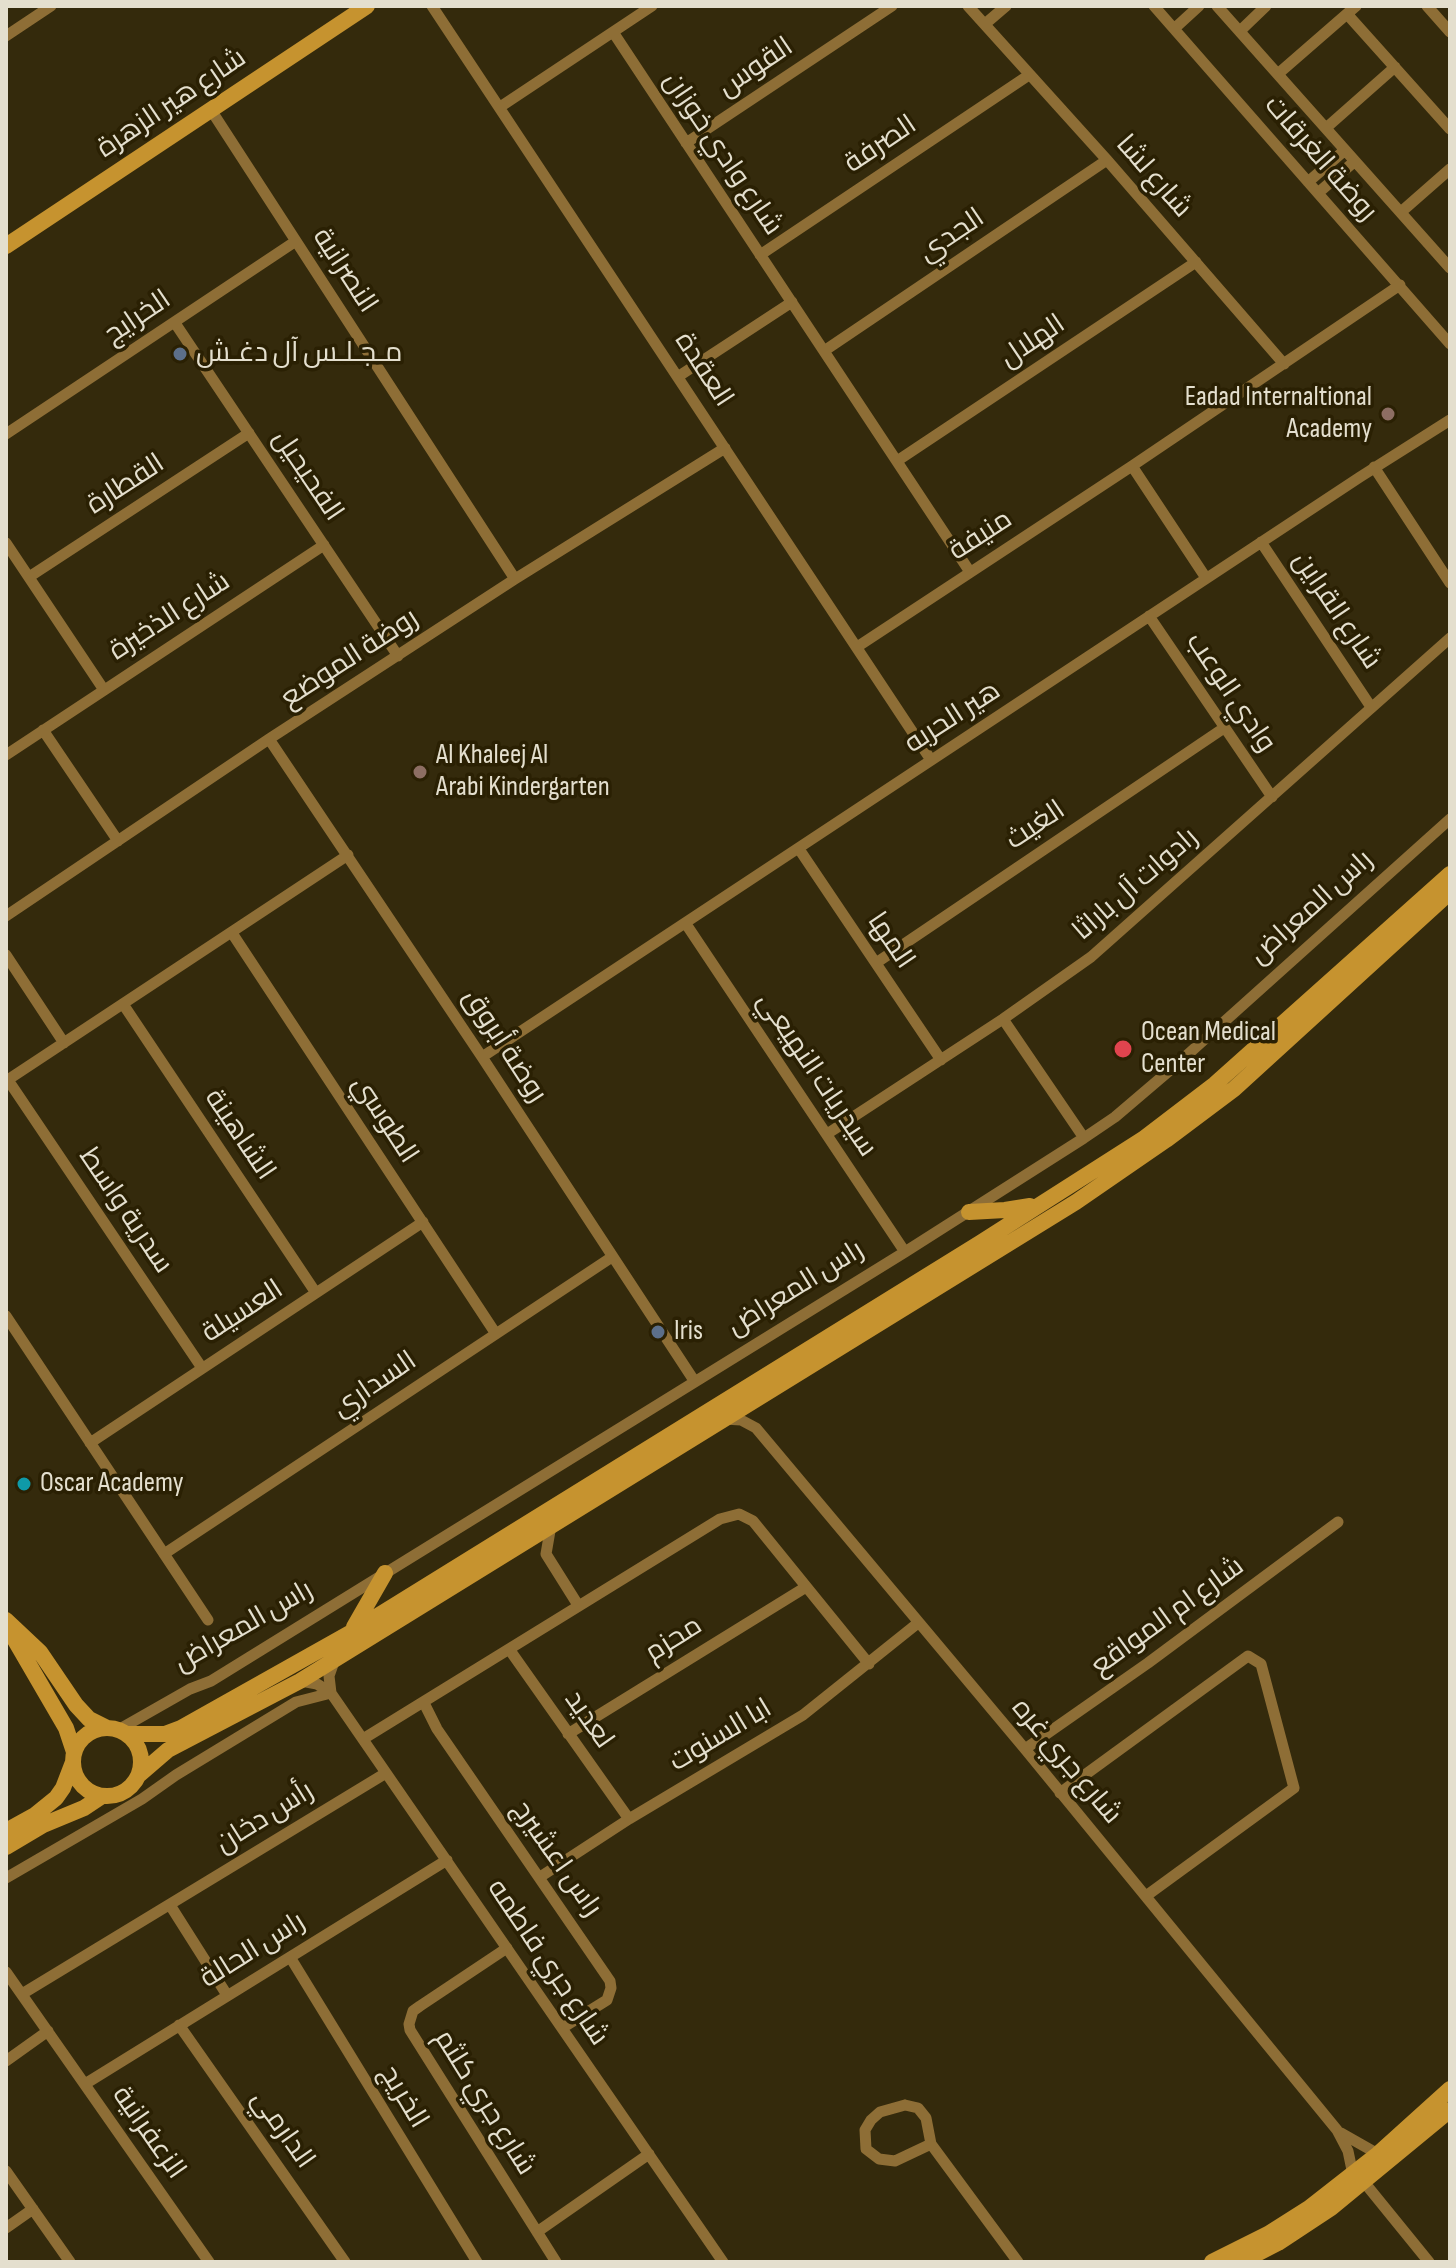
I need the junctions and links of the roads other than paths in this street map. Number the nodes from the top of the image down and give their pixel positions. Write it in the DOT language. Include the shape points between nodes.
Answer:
graph roads {
  1 [pos="26,6"];
  2 [pos="51,6"];
  3 [pos="367,6"];
  4 [pos="432,6"];
  5 [pos="652,6"];
  6 [pos="892,6"];
  7 [pos="968,6"];
  8 [pos="1006,6"];
  9 [pos="1154,6"];
  10 [pos="1199,6"];
  11 [pos="1217,6"];
  12 [pos="1266,6"];
  13 [pos="1427,6"];
  14 [pos="1352,10"];
  15 [pos="34,18"];
  16 [pos="985,24"];
  17 [pos="1175,28"];
  18 [pos="1240,31"];
  19 [pos="613,32"];
  20 [pos="1450,32"];
  21 [pos="6,36"];
  22 [pos="1395,67"];
  23 [pos="1279,73"];
  24 [pos="1029,75"];
  25 [pos="500,107"];
  26 [pos="211,110"];
  27 [pos="1326,128"];
  28 [pos="1450,129"];
  29 [pos="686,143"];
  30 [pos="1345,150"];
  31 [pos="1107,160"];
  32 [pos="1355,161"];
  33 [pos="1450,169"];
  34 [pos="1308,182"];
  35 [pos="1318,193"];
  36 [pos="1401,212"];
  37 [pos="296,241"];
  38 [pos="6,246"];
  39 [pos="760,255"];
  40 [pos="1196,262"];
  41 [pos="1450,268"];
  42 [pos="1400,285"];
  43 [pos="792,302"];
  44 [pos="175,323"];
  45 [pos="1450,344"];
  46 [pos="824,351"];
  47 [pos="1284,364"];
  48 [pos="679,376"];
  49 [pos="1450,420"];
  50 [pos="249,433"];
  51 [pos="6,434"];
  52 [pos="725,448"];
  53 [pos="897,461"];
  54 [pos="1132,466"];
  55 [pos="1374,467"];
  56 [pos="1261,542"];
  57 [pos="6,543"];
  58 [pos="324,545"];
  59 [pos="970,572"];
  60 [pos="29,577"];
  61 [pos="1206,578"];
  62 [pos="515,579"];
  63 [pos="1450,583"];
  64 [pos="1149,616"];
  65 [pos="1450,638"];
  66 [pos="857,647"];
  67 [pos="398,656"];
  68 [pos="104,690"];
  69 [pos="1371,707"];
  70 [pos="1224,728"];
  71 [pos="43,730"];
  72 [pos="269,739"];
  73 [pos="6,755"];
  74 [pos="931,760"];
  75 [pos="1272,797"];
  76 [pos="1450,819"];
  77 [pos="118,841"];
  78 [pos="799,849"];
  79 [pos="348,855"];
  80 [pos="1450,874"];
  81 [pos="1450,892"];
  82 [pos="6,916"];
  83 [pos="686,924"];
  84 [pos="232,933"];
  85 [pos="6,955"];
  86 [pos="876,963"];
  87 [pos="123,1004"];
  88 [pos="1003,1019"];
  89 [pos="64,1043"];
  90 [pos="482,1057"];
  91 [pos="941,1060"];
  92 [pos="7,1081"];
  93 [pos="827,1134"];
  94 [pos="1084,1138"];
  95 [pos="1043,1203"];
  96 [pos="969,1212"];
  97 [pos="423,1222"];
  98 [pos="905,1252"];
  99 [pos="612,1257"];
  100 [pos="316,1293"];
  101 [pos="6,1316"];
  102 [pos="496,1334"];
  103 [pos="202,1368"];
  104 [pos="695,1382"];
  105 [pos="762,1396"];
  106 [pos="724,1419"];
  107 [pos="756,1428"];
  108 [pos="90,1443"];
  109 [pos="1338,1522"];
  110 [pos="551,1525"];
  111 [pos="515,1548"];
  112 [pos="164,1554"];
  113 [pos="546,1554"];
  114 [pos="385,1573"];
  115 [pos="806,1587"];
  116 [pos="578,1605"];
  117 [pos="208,1620"];
  118 [pos="6,1622"];
  119 [pos="918,1623"];
  120 [pos="350,1633"];
  121 [pos="509,1649"];
  122 [pos="335,1659"];
  123 [pos="869,1664"];
  124 [pos="300,1681"];
  125 [pos="331,1693"];
  126 [pos="424,1703"];
  127 [pos="117,1731"];
  128 [pos="568,1734"];
  129 [pos="363,1739"];
  130 [pos="1025,1749"];
  131 [pos="73,1757"];
  132 [pos="386,1773"];
  133 [pos="139,1775"];
  134 [pos="1060,1793"];
  135 [pos="102,1796"];
  136 [pos="629,1819"];
  137 [pos="6,1831"];
  138 [pos="6,1847"];
  139 [pos="447,1860"];
  140 [pos="540,1877"];
  141 [pos="6,1878"];
  142 [pos="1146,1896"];
  143 [pos="170,1905"];
  144 [pos="507,1948"];
  145 [pos="290,1957"];
  146 [pos="6,1972"];
  147 [pos="22,1994"];
  148 [pos="227,1995"];
  149 [pos="179,2025"];
  150 [pos="562,2028"];
  151 [pos="48,2031"];
  152 [pos="6,2061"];
  153 [pos="85,2084"];
  154 [pos="1450,2089"];
  155 [pos="1450,2110"];
  156 [pos="1337,2130"];
  157 [pos="931,2144"];
  158 [pos="649,2154"];
  159 [pos="1378,2154"];
  160 [pos="6,2171"];
  161 [pos="1359,2179"];
  162 [pos="33,2209"];
  163 [pos="6,2228"];
  164 [pos="537,2232"];
  165 [pos="70,2262"];
  166 [pos="209,2262"];
  167 [pos="345,2262"];
  168 [pos="477,2262"];
  169 [pos="556,2262"];
  170 [pos="723,2262"];
  171 [pos="1018,2262"];
  172 [pos="1212,2262"];
  173 [pos="1241,2262"];
  174 [pos="1429,2262"];
  1 -- 15 [label="street"];
  2 -- 15 [label="street"];
  3 -- 26 [label="street, شارع هير الزهرة"];
  4 -- 25 [label="street, العقدة"];
  5 -- 19 [label="street"];
  6 -- 29 [label="street, القوس"];
  7 -- 16 [label="street, شارع لشا"];
  8 -- 16 [label="street"];
  9 -- 17 [label="street, روضة الغرقات"];
  10 -- 17 [label="street"];
  11 -- 18 [label="street"];
  12 -- 18 [label="street"];
  13 -- 20 [label="street"];
  14 -- 22 [label="street"];
  14 -- 23 [label="street"];
  15 -- 21 [label="street"];
  16 -- 24 [label="street, شارع لشا"];
  17 -- 34 [label="street, روضة الغرقات"];
  18 -- 23 [label="street"];
  19 -- 25 [label="street"];
  19 -- 29 [label="street, شارع وادي خوزان"];
  22 -- 27 [label="street"];
  22 -- 28 [label="street"];
  23 -- 27 [label="street"];
  24 -- 31 [label="street, شارع لشا"];
  24 -- 39 [label="street, الصرفة"];
  25 -- 48 [label="street, العقدة"];
  26 -- 37 [label="street, النصرانية"];
  26 -- 38 [label="street, شارع هير الزهرة"];
  27 -- 30 [label="street"];
  29 -- 39 [label="street, شارع وادي خوزان"];
  30 -- 32 [label="street"];
  30 -- 34 [label="street"];
  31 -- 40 [label="street, شارع لشا"];
  31 -- 46 [label="street, الجدي"];
  32 -- 35 [label="street"];
  32 -- 36 [label="street"];
  33 -- 36 [label="street"];
  34 -- 35 [label="street, روضة الغرقات"];
  35 -- 42 [label="street, روضة الغرقات"];
  36 -- 41 [label="street"];
  37 -- 44 [label="street, الخرايج"];
  37 -- 62 [label="street, النصرانية"];
  39 -- 43 [label="street, شارع وادي خوزان"];
  40 -- 47 [label="street, شارع لشا"];
  40 -- 53 [label="street, الهلال"];
  42 -- 45 [label="street, روضة الغرقات"];
  42 -- 47 [label="street, منيفة"];
  43 -- 46 [label="street, شارع وادي خوزان"];
  43 -- 48 [label="street"];
  44 -- 50 [label="street, الفحيحيل"];
  44 -- 51 [label="street, الخرايج"];
  46 -- 53 [label="street, شارع وادي خوزان"];
  47 -- 54 [label="street, منيفة"];
  48 -- 52 [label="street, العقدة"];
  49 -- 55 [label="street, هير الحربه"];
  50 -- 58 [label="street, الفحيحيل"];
  50 -- 60 [label="street, القطارة"];
  52 -- 62 [label="street, روضة الموضع"];
  52 -- 66 [label="street, العقدة"];
  53 -- 59 [label="street, شارع وادي خوزان"];
  54 -- 59 [label="street, منيفة"];
  54 -- 61 [label="street"];
  55 -- 56 [label="street, هير الحربه"];
  55 -- 63 [label="street"];
  56 -- 61 [label="street, هير الحربه"];
  56 -- 69 [label="street, شارع القراين"];
  57 -- 60 [label="street"];
  58 -- 67 [label="street, الفحيحيل"];
  58 -- 68 [label="street, شارع الذخيرة"];
  59 -- 66 [label="street, منيفة"];
  60 -- 68 [label="street"];
  61 -- 64 [label="street, هير الحربه"];
  62 -- 67 [label="street, روضة الموضع"];
  64 -- 70 [label="street, وادي الوعب"];
  64 -- 74 [label="street, هير الحربه"];
  65 -- 69 [label="street, رادوات آل باراثا"];
  66 -- 74 [label="street, العقدة"];
  67 -- 72 [label="street, روضة الموضع"];
  68 -- 71 [label="street, شارع الذخيرة"];
  69 -- 75 [label="street, رادوات آل باراثا"];
  70 -- 75 [label="street, وادي الوعب"];
  70 -- 86 [label="street, الغيث"];
  71 -- 73 [label="street, شارع الذخيرة"];
  71 -- 77 [label="street"];
  72 -- 77 [label="street, روضة الموضع"];
  72 -- 79 [label="street, روضة أبروق"];
  74 -- 78 [label="street, هير الحربه"];
  75 -- 88 [label="street, رادوات آل باراثا" via="1091,957"];
  76 -- 94 [label="street, راس المعراض" via="1176,1065"];
  77 -- 82 [label="street, روضة الموضع"];
  78 -- 83 [label="street, هير الحربه"];
  78 -- 86 [label="street, المها"];
  79 -- 84 [label="street"];
  79 -- 90 [label="street, روضة أبروق"];
  80 -- 95 [label="street, راس المعراض" via="1215,1084 1143,1139"];
  81 -- 105 [label="street" via="1234,1089 1166,1140 1076,1202"];
  83 -- 90 [label="street, هير الحربه"];
  83 -- 93 [label="street, سيدريات النهيعي"];
  84 -- 87 [label="street"];
  84 -- 97 [label="street, الطوسي"];
  85 -- 89 [label="street"];
  86 -- 91 [label="street, المها"];
  87 -- 89 [label="street"];
  87 -- 100 [label="street, الشاهينة"];
  88 -- 91 [label="street, رادوات آل باراثا"];
  88 -- 94 [label="street"];
  89 -- 92 [label="street"];
  90 -- 99 [label="street, روضة أبروق"];
  91 -- 93 [label="street, رادوات آل باراثا"];
  92 -- 103 [label="street, سدرية واسط"];
  93 -- 98 [label="street, سيدريات النهيعي"];
  94 -- 96 [label="street, راس المعراض"];
  95 -- 96 [label="street"];
  95 -- 120 [label="street, راس المعراض"];
  96 -- 98 [label="street, راس المعراض"];
  97 -- 100 [label="street, العسيلة"];
  97 -- 102 [label="street, الطوسي"];
  98 -- 104 [label="street, راس المعراض"];
  99 -- 102 [label="street, السداري"];
  99 -- 104 [label="street, روضة أبروق"];
  100 -- 103 [label="street, العسيلة"];
  101 -- 108 [label="street"];
  102 -- 112 [label="street, السداري"];
  103 -- 108 [label="street, العسيلة"];
  104 -- 114 [label="street, راس المعراض"];
  105 -- 106 [label="street"];
  105 -- 107 [label="street"];
  106 -- 107 [label="street"];
  106 -- 110 [label="street"];
  107 -- 119 [label="street, شارع جري غره"];
  108 -- 112 [label="street"];
  109 -- 130 [label="street, شارع ام المواقع"];
  110 -- 111 [label="street"];
  110 -- 113 [label="street"];
  111 -- 113 [label="street"];
  111 -- 122 [label="street"];
  112 -- 117 [label="street"];
  113 -- 116 [label="street"];
  114 -- 120 [label="street"];
  114 -- 127 [label="street, راس المعراض" via="211,1681"];
  115 -- 116 [label="street" via="753,1521 739,1514 720,1519"];
  115 -- 123 [label="street"];
  115 -- 128 [label="street, محزم"];
  116 -- 121 [label="street"];
  118 -- 127 [label="street" via="40,1652 89,1719"];
  118 -- 131 [label="street" via="66,1728"];
  119 -- 123 [label="street, ابا السنوت"];
  119 -- 130 [label="street, شارع جري غره"];
  120 -- 127 [label="street, راس المعراض" via="181,1728 165,1734"];
  121 -- 126 [label="street"];
  121 -- 128 [label="street, لعديد"];
  122 -- 124 [label="street"];
  122 -- 125 [label="street"];
  123 -- 136 [label="street, ابا السنوت" via="803,1715"];
  124 -- 125 [label="street"];
  124 -- 133 [label="street" via="168,1750"];
  125 -- 129 [label="street, شارع جري فاطمه"];
  125 -- 141 [label="street" via="296,1702"];
  126 -- 129 [label="street"];
  126 -- 140 [label="street, راس اعشيرج"];
  127 -- 131 [label="street" via="87,1735"];
  127 -- 133 [label="street" via="140,1753"];
  128 -- 136 [label="street, لعديد"];
  129 -- 132 [label="street, شارع جري فاطمه"];
  130 -- 134 [label="street, شارع جري غره"];
  131 -- 135 [label="street" via="78,1781"];
  131 -- 137 [label="street" via="56,1798"];
  132 -- 139 [label="street, شارع جري فاطمه"];
  132 -- 143 [label="street, رأس دخان"];
  133 -- 135 [label="street" via="124,1792"];
  134 -- 142 [label="street, شارع جري غره"];
  134 -- 142 [label="street" via="1248,1656 1261,1664 1294,1788"];
  135 -- 138 [label="street"];
  136 -- 140 [label="street, ابا السنوت"];
  139 -- 144 [label="street, شارع جري فاطمه"];
  139 -- 145 [label="street, راس الحالة"];
  140 -- 150 [label="street, راس اعشيرج" via="611,1988 607,2000"];
  142 -- 156 [label="street, شارع جري غره"];
  143 -- 147 [label="street, رأس دخان"];
  143 -- 148 [label="street"];
  144 -- 150 [label="street, شارع جري فاطمه"];
  144 -- 164 [label="street, شارع جري كلثم" via="413,2011 409,2024"];
  145 -- 148 [label="street, راس الحالة"];
  145 -- 168 [label="street, الخريج"];
  146 -- 147 [label="street, الزعفرانية"];
  147 -- 151 [label="street, الزعفرانية"];
  148 -- 149 [label="street, راس الحالة"];
  149 -- 153 [label="street, راس الحالة"];
  149 -- 167 [label="street, الدارمي"];
  150 -- 158 [label="street, شارع جري فاطمه"];
  151 -- 152 [label="street"];
  151 -- 153 [label="street, الزعفرانية"];
  153 -- 166 [label="street, الزعفرانية"];
  154 -- 159 [label="street"];
  155 -- 161 [label="street"];
  156 -- 159 [label="street, شارع جري غره"];
  156 -- 161 [label="street, شارع جري غره"];
  157 -- 157 [label="street" via="926,2118 918,2108 905,2105 880,2112 865,2130 866,2149 886,2161"];
  157 -- 171 [label="street"];
  158 -- 164 [label="street"];
  158 -- 170 [label="street, شارع جري فاطمه"];
  159 -- 161 [label="street"];
  160 -- 162 [label="street"];
  161 -- 172 [label="street"];
  161 -- 173 [label="street" via="1278,2243"];
  161 -- 174 [label="street"];
  162 -- 163 [label="street"];
  162 -- 165 [label="street"];
  164 -- 169 [label="street, شارع جري كلثم"];
}
